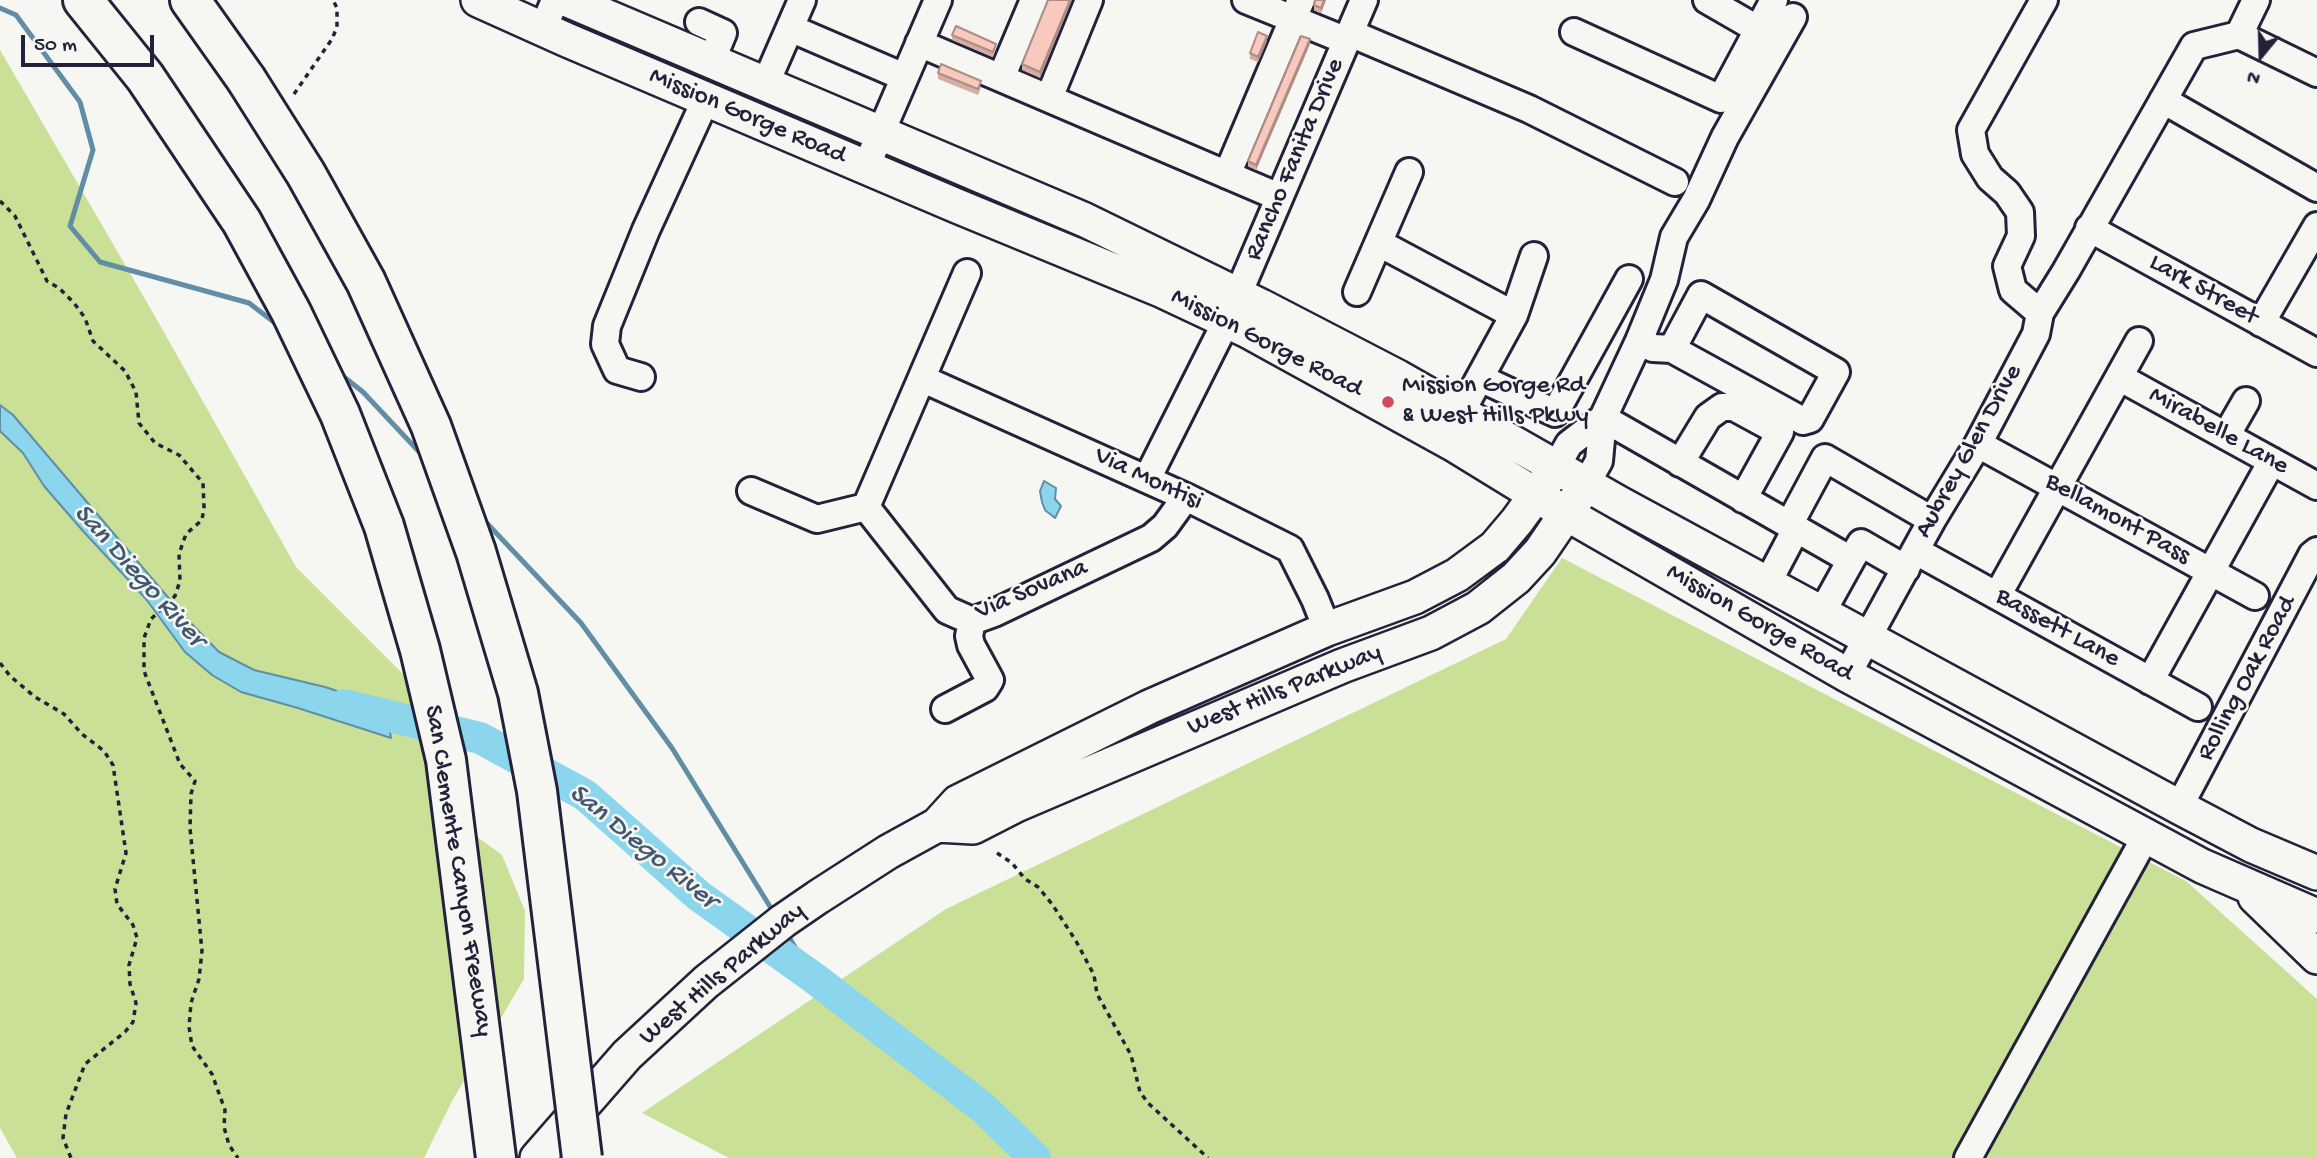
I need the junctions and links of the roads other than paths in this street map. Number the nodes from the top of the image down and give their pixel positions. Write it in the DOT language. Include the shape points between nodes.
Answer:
graph roads {
  1 [pos="83,0"];
  2 [pos="190,0"];
  3 [pos="478,0"];
  4 [pos="568,0"];
  5 [pos="802,0"];
  6 [pos="937,0"];
  7 [pos="1034,0"];
  8 [pos="1089,0"];
  9 [pos="1246,0"];
  10 [pos="1364,0"];
  11 [pos="1707,0"];
  12 [pos="2044,0"];
  13 [pos="2256,0"];
  14 [pos="602,7"];
  15 [pos="1784,8"];
  16 [pos="1297,10"];
  17 [pos="549,15"];
  18 [pos="698,22"];
  19 [pos="790,28"];
  20 [pos="1759,30"];
  21 [pos="1574,32"];
  22 [pos="2239,35"];
  23 [pos="1348,37"];
  24 [pos="919,43"];
  25 [pos="726,45"];
  26 [pos="2317,73"];
  27 [pos="904,77"];
  28 [pos="1001,78"];
  29 [pos="672,85"];
  30 [pos="765,85"];
  31 [pos="1049,98"];
  32 [pos="706,99"];
  33 [pos="2163,100"];
  34 [pos="880,134"];
  35 [pos="866,167"];
  36 [pos="1409,172"];
  37 [pos="1227,175"];
  38 [pos="1675,182"];
  39 [pos="2317,188"];
  40 [pos="1279,197"];
  41 [pos="2317,226"];
  42 [pos="2089,228"];
  43 [pos="1378,243"];
  44 [pos="1534,256"];
  45 [pos="967,273"];
  46 [pos="1629,279"];
  47 [pos="1357,292"];
  48 [pos="1233,307"];
  49 [pos="2040,313"];
  50 [pos="1514,315"];
  51 [pos="2261,323"];
  52 [pos="1639,341"];
  53 [pos="2139,341"];
  54 [pos="1672,349"];
  55 [pos="2317,352"];
  56 [pos="641,377"];
  57 [pos="2119,377"];
  58 [pos="1480,378"];
  59 [pos="923,379"];
  60 [pos="2246,401"];
  61 [pos="1461,412"];
  62 [pos="1602,418"];
  63 [pos="2227,436"];
  64 [pos="1978,444"];
  65 [pos="2272,461"];
  66 [pos="1680,463"];
  67 [pos="1556,467"];
  68 [pos="1147,479"];
  69 [pos="1586,484"];
  70 [pos="2317,486"];
  71 [pos="2058,487"];
  72 [pos="751,491"];
  73 [pos="1537,495"];
  74 [pos="1186,497"];
  75 [pos="1743,499"];
  76 [pos="866,506"];
  77 [pos="1567,514"];
  78 [pos="1932,520"];
  79 [pos="1792,527"];
  80 [pos="2317,551"];
  81 [pos="1851,560"];
  82 [pos="1911,560"];
  83 [pos="2211,572"];
  84 [pos="1766,584"];
  85 [pos="1997,596"];
  86 [pos="2255,596"];
  87 [pos="1821,614"];
  88 [pos="972,621"];
  89 [pos="1327,629"];
  90 [pos="1868,639"];
  91 [pos="1847,675"];
  92 [pos="2150,681"];
  93 [pos="2198,707"];
  94 [pos="945,709"];
  95 [pos="2179,807"];
  96 [pos="937,825"];
  97 [pos="2146,836"];
  98 [pos="2317,873"];
  99 [pos="2243,885"];
  100 [pos="2317,916"];
  101 [pos="2317,957"];
  102 [pos="556,1152"];
  103 [pos="496,1158"];
  104 [pos="1968,1158"];
  1 -- 103 [label="highway, San Clemente Canyon Freeway" via="145,77 242,222 292,312 340,414 384,526 446,760"];
  2 -- 102 [label="highway, bridge" via="306,174 366,282 431,426 476,552 518,693 537,791"];
  3 -- 17 [label="main road, Mission Gorge Road"];
  4 -- 14 [label="main road, Mission Gorge Road"];
  5 -- 19 [label="street"];
  6 -- 24 [label="street"];
  7 -- 28 [label="street"];
  8 -- 31 [label="street"];
  9 -- 16 [label="street"];
  10 -- 23 [label="street, Rancho Fanita Drive"];
  11 -- 20 [label="street"];
  12 -- 49 [label="street" via="1971,130 1975,154 2020,212 2021,236 2007,266 2013,290"];
  13 -- 22 [label="street"];
  14 -- 25 [label="main road, Mission Gorge Road"];
  15 -- 20 [label="street"];
  15 -- 52 [label="street" via="1696,200 1674,237 1664,280"];
  16 -- 23 [label="street"];
  16 -- 37 [label="street"];
  17 -- 29 [label="main road, Mission Gorge Road"];
  18 -- 25 [label="street"];
  19 -- 27 [label="street"];
  19 -- 30 [label="street"];
  20 -- 21 [label="street" via="1721,99"];
  22 -- 26 [label="street"];
  22 -- 33 [label="street, Aubrey Glen Drive" via="2194,46"];
  23 -- 38 [label="street" via="1529,109"];
  23 -- 40 [label="street, Rancho Fanita Drive"];
  24 -- 27 [label="street"];
  24 -- 28 [label="street"];
  25 -- 30 [label="main road, Mission Gorge Road"];
  27 -- 34 [label="street"];
  28 -- 31 [label="street"];
  29 -- 30 [label="main road" via="684,74 747,96 757,94"];
  29 -- 32 [label="main road, Mission Gorge Road"];
  30 -- 34 [label="main road, Mission Gorge Road"];
  31 -- 37 [label="street"];
  32 -- 35 [label="main road, Mission Gorge Road"];
  32 -- 56 [label="street" via="607,326 605,344 617,370"];
  33 -- 39 [label="street"];
  33 -- 42 [label="street, Aubrey Glen Drive"];
  34 -- 35 [label="street"];
  34 -- 48 [label="main road, Mission Gorge Road" via="1085,220"];
  35 -- 48 [label="main road, Mission Gorge Road" via="1163,291"];
  36 -- 43 [label="street"];
  37 -- 40 [label="street"];
  40 -- 48 [label="street, Rancho Fanita Drive"];
  41 -- 51 [label="street"];
  42 -- 49 [label="street, Aubrey Glen Drive"];
  42 -- 51 [label="street, Lark Street"];
  43 -- 47 [label="street"];
  43 -- 50 [label="street"];
  44 -- 50 [label="street"];
  45 -- 59 [label="street"];
  46 -- 58 [label="street" via="1555,413"];
  48 -- 61 [label="main road, Mission Gorge Road"];
  48 -- 68 [label="street, Rancho Fanita Drive"];
  48 -- 73 [label="main road, Mission Gorge Road"];
  49 -- 64 [label="street, Aubrey Glen Drive" via="2036,334"];
  50 -- 58 [label="street"];
  51 -- 55 [label="street, Lark Street"];
  52 -- 54 [label="street" via="1653,348"];
  52 -- 62 [label="street"];
  53 -- 57 [label="street"];
  54 -- 54 [label="street" via="1802,421 1810,419 1836,372 1701,295"];
  57 -- 63 [label="street, Mirabelle Lane"];
  57 -- 71 [label="street"];
  58 -- 61 [label="street"];
  59 -- 68 [label="street, Via Montisi"];
  59 -- 76 [label="street"];
  60 -- 63 [label="street"];
  61 -- 67 [label="main road, Mission Gorge Road"];
  62 -- 66 [label="street"];
  62 -- 67 [label="street" via="1569,444"];
  62 -- 69 [label="street" via="1599,461"];
  63 -- 65 [label="street, Mirabelle Lane"];
  64 -- 71 [label="street, Bellamont Pass"];
  64 -- 78 [label="street, Aubrey Glen Drive"];
  65 -- 70 [label="street, Mirabelle Lane"];
  65 -- 83 [label="street"];
  66 -- 75 [label="street"];
  66 -- 75 [label="street" via="1707,417 1722,407 1734,407 1780,432"];
  67 -- 69 [label="main road, Mission Gorge Road"];
  67 -- 73 [label="main road, West Hills Parkway"];
  68 -- 74 [label="street, Via Montisi"];
  69 -- 77 [label="main road, West Hills Parkway"];
  69 -- 84 [label="main road, Mission Gorge Road"];
  71 -- 83 [label="street, Bellamont Pass"];
  71 -- 85 [label="street"];
  72 -- 76 [label="street" via="817,519"];
  73 -- 77 [label="main road, Mission Gorge Road"];
  73 -- 89 [label="main road, West Hills Parkway" via="1495,547 1457,575 1415,597"];
  74 -- 88 [label="street, Via Sovana" via="1165,527 1150,538"];
  74 -- 89 [label="street, Via Montisi" via="1290,549"];
  75 -- 79 [label="street"];
  76 -- 88 [label="street, Via Sovana" via="947,610"];
  77 -- 91 [label="main road, Mission Gorge Road"];
  77 -- 96 [label="main road, West Hills Parkway" via="1516,578 1478,608 1431,633 1016,804 973,827"];
  78 -- 79 [label="street" via="1825,458"];
  78 -- 82 [label="street, Aubrey Glen Drive"];
  79 -- 81 [label="street"];
  79 -- 84 [label="street"];
  80 -- 95 [label="street, Rolling Oak Road"];
  81 -- 82 [label="street, Bassett Lane" via="1861,543"];
  81 -- 87 [label="street"];
  82 -- 85 [label="street, Bassett Lane"];
  82 -- 90 [label="street, Aubrey Glen Drive"];
  83 -- 86 [label="street, Bellamont Pass"];
  83 -- 92 [label="street"];
  84 -- 87 [label="main road, Mission Gorge Road"];
  85 -- 92 [label="street, Bassett Lane"];
  87 -- 90 [label="main road, Mission Gorge Road"];
  88 -- 94 [label="street" via="971,645 990,680 985,688"];
  89 -- 96 [label="main road, West Hills Parkway" via="1149,707 958,802"];
  90 -- 91 [label="street, Aubrey Glen Drive"];
  90 -- 95 [label="main road, Mission Gorge Road"];
  91 -- 97 [label="main road, Mission Gorge Road"];
  92 -- 93 [label="street, Bassett Lane"];
  95 -- 98 [label="main road, Mission Gorge Road"];
  96 -- 102 [label="main road, West Hills Parkway" via="783,921 706,982 627,1055"];
  97 -- 99 [label="main road, Mission Gorge Road"];
  97 -- 104 [label="street"];
  99 -- 100 [label="main road, Mission Gorge Road"];
  99 -- 101 [label="main road"];
}
